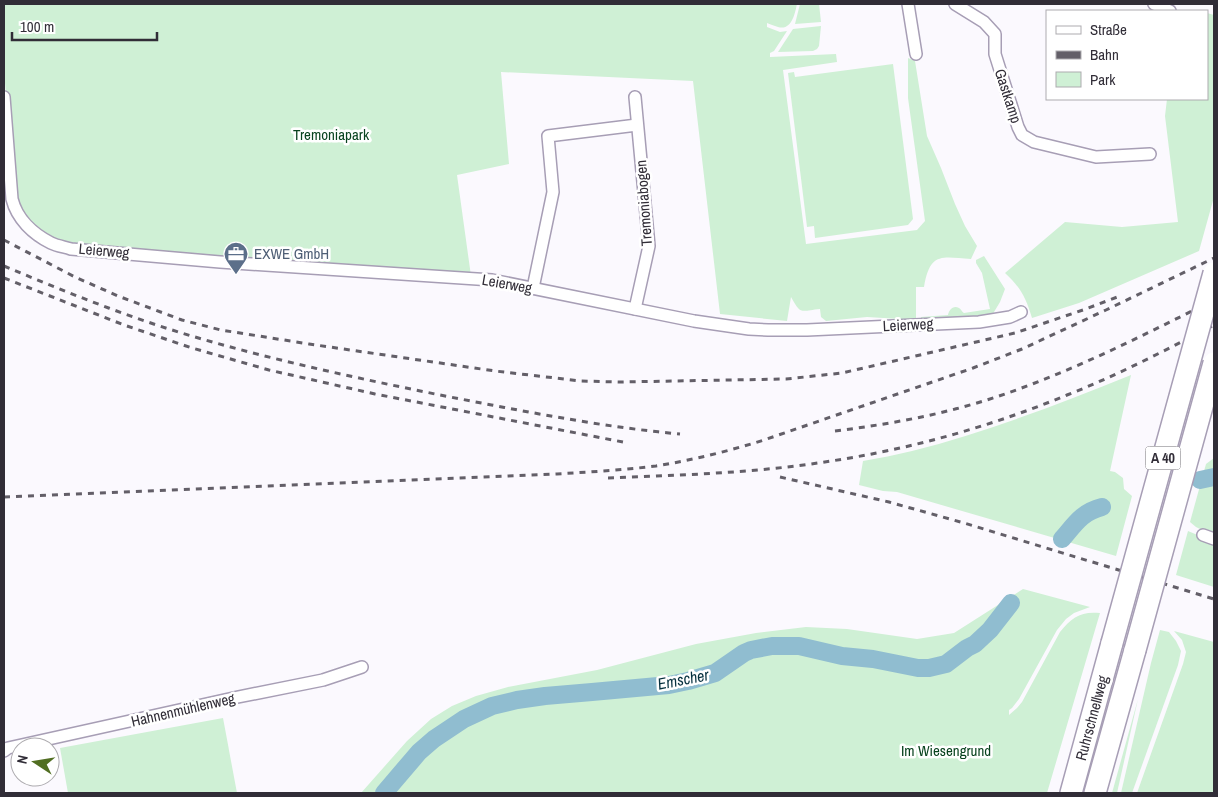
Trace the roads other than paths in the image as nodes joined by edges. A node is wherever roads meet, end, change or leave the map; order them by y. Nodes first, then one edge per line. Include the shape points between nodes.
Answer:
1 (908, 4) edge
2 (955, 4) edge
3 (1154, 4) edge
4 (1170, 10) edge
5 (916, 54) dead end
6 (4, 97) edge
7 (635, 97) dead end
8 (637, 125) junction
9 (1150, 154) dead end
10 (1214, 273) edge
11 (532, 288) junction
12 (635, 309) junction
13 (1021, 312) dead end
14 (1214, 363) edge
15 (362, 667) dead end
16 (4, 751) edge
17 (1071, 793) edge
18 (1095, 793) edge

1 - 5 street
2 - 9 street, Gastkamp via 984,22 995,34 995,54 1022,135 1034,142 1096,158
3 - 4 street
6 - 11 street, Leierweg via 14,209 24,223 52,244 71,249 220,262 492,280
7 - 8 street, Tremoniabogen
8 - 11 street via 548,136 553,192
8 - 12 street, Tremoniabogen via 649,246
10 - 17 highway, Ruhrschnellweg / A 40, bridge
11 - 12 street, Leierweg
12 - 13 street, Leierweg via 694,321 784,331 978,322
14 - 18 highway, Ruhrschnellweg / A 40, bridge
15 - 16 street, Hahnenmühlenweg via 323,680

